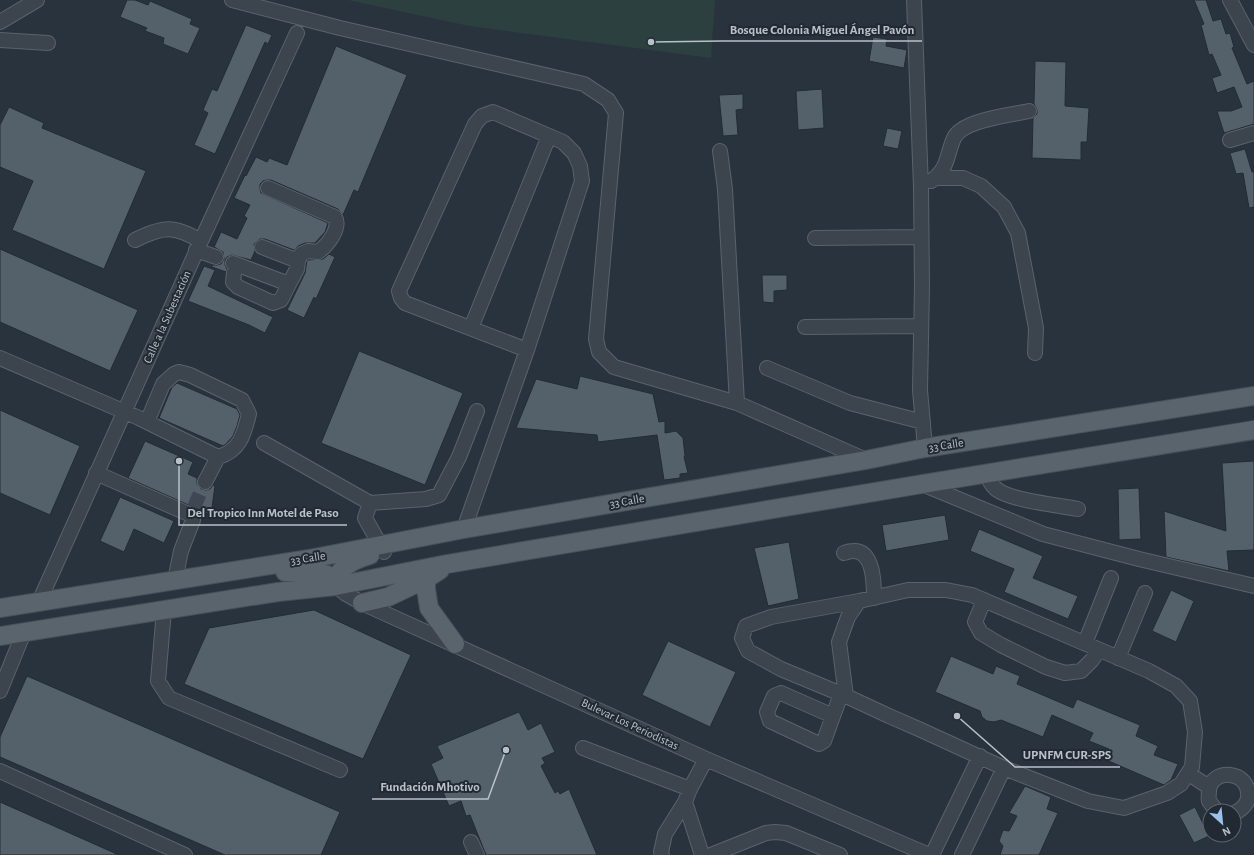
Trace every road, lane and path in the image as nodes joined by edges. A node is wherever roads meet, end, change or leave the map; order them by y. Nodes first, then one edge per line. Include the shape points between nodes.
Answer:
1 (37, 0) edge
2 (232, 0) edge
3 (914, 0) edge
4 (1230, 0) edge
5 (0, 22) edge
6 (297, 33) dead end
7 (0, 40) edge
8 (48, 43) dead end
9 (1254, 45) edge
10 (1029, 112) dead end
11 (1254, 133) edge
12 (549, 136) junction
13 (1230, 140) dead end
14 (720, 151) dead end
15 (935, 178) junction
16 (268, 188) dead end
17 (921, 188) junction
18 (922, 237) junction
19 (815, 238) dead end
20 (136, 240) dead end
21 (198, 245) junction
22 (262, 247) dead end
23 (216, 257) dead end
24 (298, 262) junction
25 (289, 284) junction
26 (921, 326) junction
27 (805, 327) dead end
28 (471, 328) junction
29 (527, 350) junction
30 (1035, 353) dead end
31 (0, 358) edge
32 (767, 368) dead end
33 (1254, 396) edge
34 (737, 403) junction
35 (477, 411) dead end
36 (124, 412) junction
37 (146, 422) junction
38 (923, 422) junction
39 (1254, 430) edge
40 (264, 443) dead end
41 (925, 448) junction
42 (218, 457) junction
43 (866, 460) junction
44 (96, 473) junction
45 (986, 473) junction
46 (205, 482) tunnel mouth
47 (922, 484) junction
48 (370, 503) junction
49 (1078, 509) dead end
50 (464, 529) junction
51 (382, 548) junction
52 (844, 553) dead end
53 (447, 564) junction
54 (213, 574) junction
55 (1111, 578) dead end
56 (426, 579) junction
57 (175, 580) junction
58 (336, 586) junction
59 (1254, 586) edge
60 (1146, 593) dead end
61 (874, 598) junction
62 (984, 600) junction
63 (859, 601) junction
64 (39, 602) junction
65 (362, 603) junction
66 (0, 608) edge
67 (164, 610) junction
68 (24, 632) junction
69 (0, 636) edge
70 (1084, 643) junction
71 (455, 644) junction
72 (1099, 650) junction
73 (1118, 658) junction
74 (0, 691) edge
75 (844, 695) junction
76 (833, 716) junction
77 (583, 748) dead end
78 (980, 756) junction
79 (706, 760) junction
80 (1004, 768) junction
81 (340, 770) dead end
82 (0, 771) edge
83 (1189, 774) junction
84 (1209, 787) junction
85 (688, 795) junction
86 (1211, 803) edge
87 (1242, 808) edge
88 (471, 842) dead end
89 (908, 851) edge
90 (659, 854) edge
91 (185, 855) edge
92 (477, 855) edge
93 (702, 855) edge
94 (711, 855) edge
95 (840, 855) edge
96 (930, 855) edge
97 (962, 855) edge

1 - 5 street
2 - 34 street via 340,28 584,84 608,100 616,113 596,339 599,352 614,367
3 - 17 street
4 - 9 street
6 - 21 street, Calle a la Subestación
7 - 8 street
10 - 15 street via 986,119 962,130 954,136 944,167
11 - 13 street
12 - 28 street
12 - 28 street via 493,112 482,116 475,124 399,291 405,303
12 - 29 street via 563,142 574,153 580,166 582,181
14 - 34 street via 725,189
15 - 17 street
15 - 30 street via 963,178 981,186 1004,207 1018,233 1036,328
16 - 24 street via 337,219 334,233 323,248 318,252 308,251 301,254
17 - 18 street
18 - 19 street
18 - 26 street
20 - 21 street via 162,229 178,230
21 - 23 street
21 - 36 street, Calle a la Subestación
22 - 24 street
24 - 25 street via 297,270
25 - 25 street via 281,300 273,302 238,287 233,282 235,264
26 - 27 street
26 - 38 street via 920,390
28 - 29 street
29 - 50 street
31 - 36 street
32 - 38 street via 850,403
33 - 41 main road, 33 Calle
34 - 43 street
35 - 48 street via 459,457 439,495 426,499
36 - 37 street
36 - 44 street, Calle a la Subestación
37 - 42 street
37 - 42 street via 163,384 179,372 242,400 250,414 243,435 235,449
38 - 41 street
39 - 45 main road
40 - 48 street
41 - 43 main road, 33 Calle
42 - 46 street
43 - 50 main road, 33 Calle
44 - 57 street via 193,511 193,520 181,551
44 - 64 street, Calle a la Subestación
45 - 47 main road
45 - 49 street via 998,490 1017,498
47 - 53 main road
47 - 59 street via 1044,534
48 - 51 street via 365,518
50 - 51 main road, 33 Calle
51 - 54 main road, 33 Calle
51 - 58 main road via 350,562 338,574
52 - 61 street via 854,551 864,554 871,565
53 - 56 main road
53 - 58 main road
54 - 57 main road, 33 Calle
54 - 58 main road via 235,577 305,571 327,574 332,577
55 - 70 street
56 - 65 main road via 388,597
56 - 71 main road via 429,608
57 - 64 main road, 33 Calle
58 - 65 street, Bulevar Los Periodistas
58 - 67 main road via 278,592
60 - 73 street
61 - 62 street via 908,590 946,590
61 - 63 street
62 - 70 street
62 - 72 street via 975,622 981,632 1046,667 1065,673 1081,671
63 - 75 street via 848,617 839,642
63 - 75 street via 771,617 746,626 742,638 748,651 781,669
64 - 66 main road, 33 Calle
65 - 71 street, Bulevar Los Periodistas
67 - 68 main road
67 - 81 street via 158,681 169,698
68 - 69 main road
68 - 74 street
70 - 72 street
71 - 79 street, Bulevar Los Periodistas
72 - 73 street
73 - 83 street via 1176,686 1190,701 1195,732
75 - 76 street
75 - 78 street
76 - 76 street via 782,693 774,696 767,712 770,722 819,744 824,741
77 - 85 street
78 - 80 street
78 - 96 street
79 - 85 street
79 - 89 street, Bulevar Los Periodistas
80 - 83 street via 1088,801 1124,808 1167,794 1182,784
80 - 97 street
82 - 91 street
83 - 84 street
84 - 86 street
84 - 87 street via 1214,780 1226,774 1243,780 1248,789 1248,800
85 - 90 street via 665,834
85 - 93 street
88 - 92 street
89 - 96 street, Bulevar Los Periodistas
94 - 95 street via 766,833 775,832 786,833

